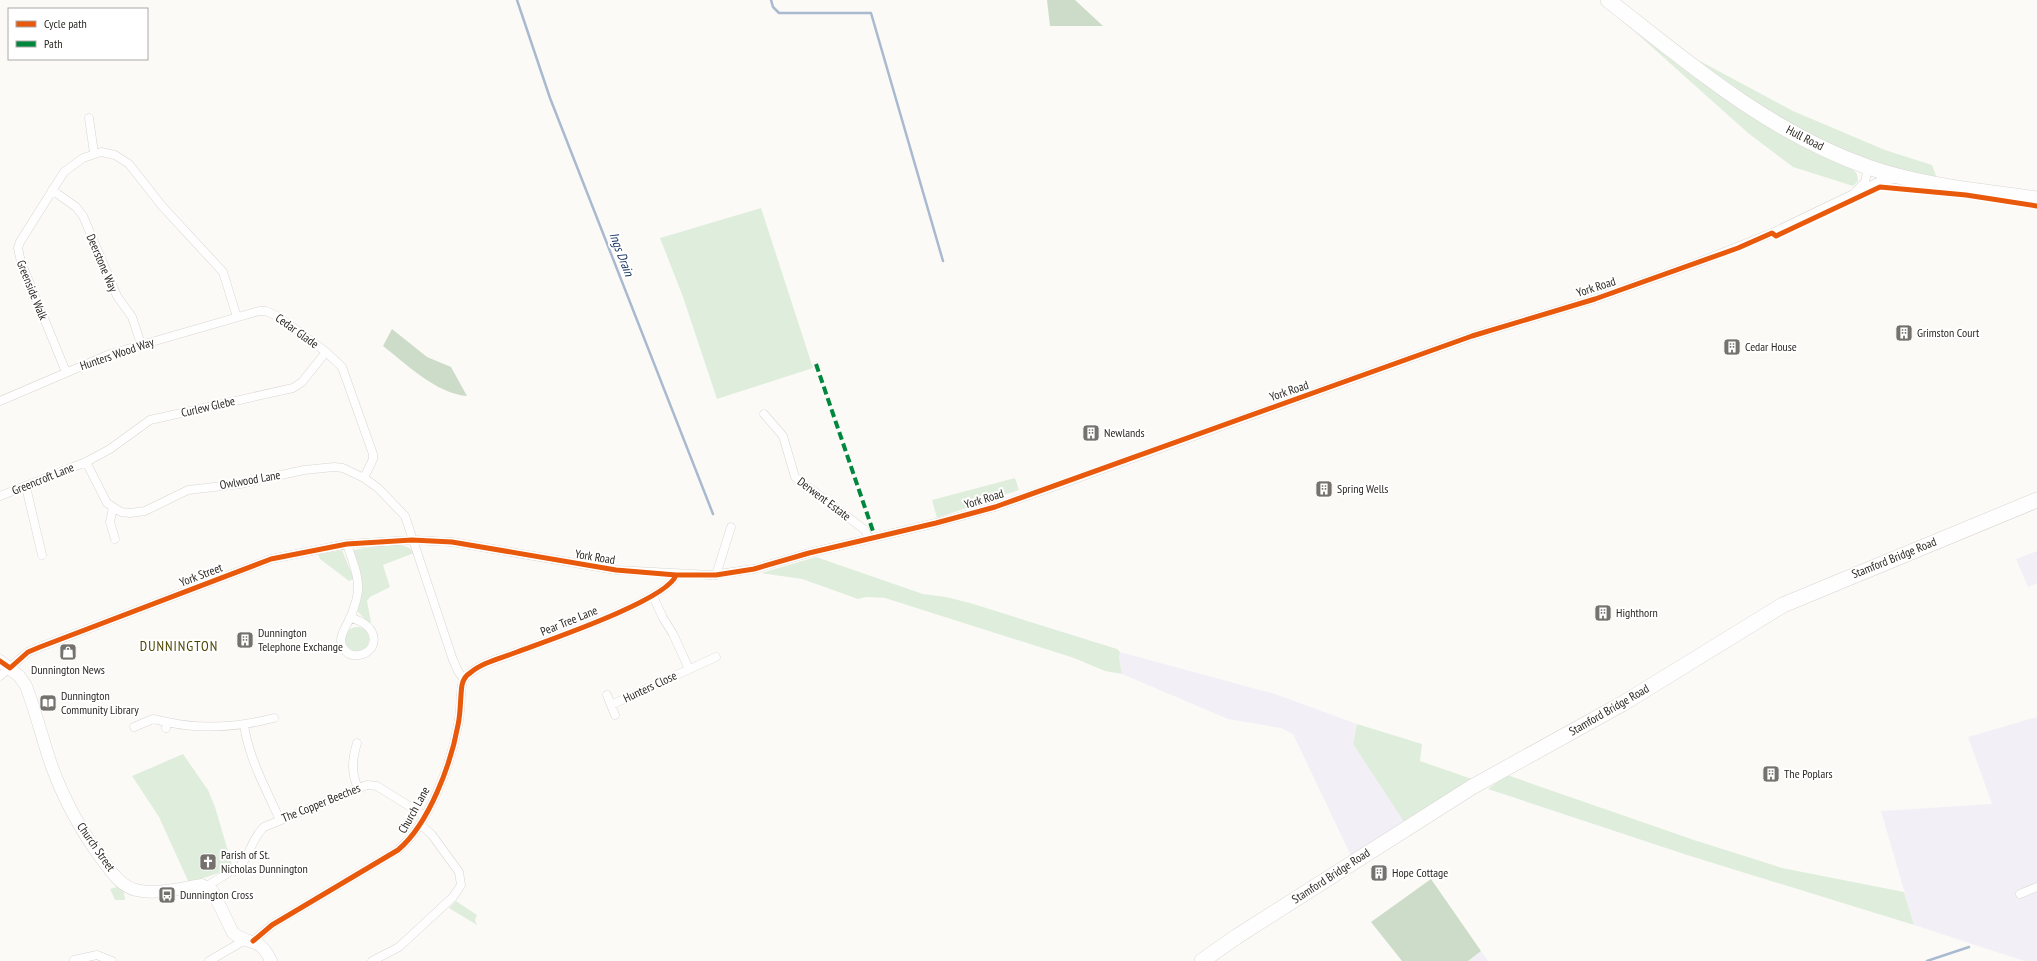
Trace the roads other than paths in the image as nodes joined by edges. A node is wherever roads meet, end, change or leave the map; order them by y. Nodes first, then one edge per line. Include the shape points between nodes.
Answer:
1 (1608, 0) edge
2 (88, 118) dead end
3 (94, 153) junction
4 (1868, 167) junction
5 (1906, 178) junction
6 (52, 190) junction
7 (1855, 192) junction
8 (2037, 199) edge
9 (237, 317) junction
10 (141, 344) junction
11 (326, 352) junction
12 (66, 372) junction
13 (0, 401) edge
14 (764, 414) dead end
15 (86, 462) junction
16 (364, 478) junction
17 (26, 487) junction
18 (0, 496) edge
19 (2037, 500) edge
20 (113, 508) junction
21 (731, 527) dead end
22 (115, 539) dead end
23 (869, 539) junction
24 (412, 540) junction
25 (347, 544) junction
26 (42, 555) dead end
27 (676, 575) junction
28 (716, 575) junction
29 (654, 596) junction
30 (350, 617) junction
31 (716, 657) dead end
32 (0, 661) edge
33 (10, 668) junction
34 (688, 669) junction
35 (0, 676) edge
36 (464, 679) junction
37 (607, 695) dead end
38 (611, 705) junction
39 (615, 715) dead end
40 (274, 718) dead end
41 (244, 725) junction
42 (134, 727) dead end
43 (356, 743) dead end
44 (358, 788) junction
45 (425, 816) junction
46 (280, 820) junction
47 (420, 824) junction
48 (207, 886) junction
49 (2037, 887) edge
50 (2020, 894) dead end
51 (249, 940) junction
52 (74, 960) dead end
53 (112, 961) edge
54 (209, 961) edge
55 (271, 961) edge
56 (372, 961) edge
57 (1202, 961) edge

1 - 4 highway, Hull Road via 1742,103 1823,148
2 - 3 street
3 - 6 street via 70,166
3 - 9 street via 107,153 129,164 162,206 217,264 226,279
4 - 5 highway, Hull Road
4 - 7 street via 1864,182
5 - 7 street via 1878,182
5 - 8 highway, Hull Road
6 - 10 street, Deerstone Way via 76,207 82,216 117,296 132,317
6 - 12 street, Greenside Walk via 20,242 18,254
7 - 23 street, York Road via 1738,248 1595,299 1472,336 1008,503
9 - 10 street, Hunters Wood Way
9 - 11 street, Cedar Glade via 258,311 272,313
10 - 12 street, Hunters Wood Way via 94,359
11 - 15 street, Curlew Glebe via 298,386 150,420 110,449
11 - 16 street, Cedar Glade via 342,367 347,376 373,454
12 - 13 street, Hunters Wood Way
14 - 23 street, Derwent Estate via 783,436 795,477 865,530
15 - 17 street, Greencroft Lane
15 - 20 street via 102,495
16 - 20 street, Owlwood Lane via 343,468 324,468 229,486 188,490 138,513 121,512
16 - 24 street, Owlwood Lane via 378,488 405,516
17 - 18 street, Greencroft Lane
17 - 26 street
19 - 57 highway, Stamford Bridge Road via 1783,605 1622,704 1472,787
20 - 22 street via 110,522
21 - 28 street
23 - 28 street, York Road via 738,573
24 - 25 street, York Street
24 - 27 street, York Road via 452,542 616,570
24 - 36 street via 453,660
25 - 30 street via 358,584
25 - 33 street, York Street via 271,559 28,652
27 - 28 street, York Road
27 - 29 street, Pear Tree Lane via 672,583
29 - 34 street, Hunters Close via 663,618 674,634
29 - 36 street, Pear Tree Lane via 584,627 490,662
30 - 30 street via 340,638 341,645 349,654 362,656 371,647 372,633 369,628
31 - 34 street, Hunters Close
32 - 33 street, Church Street
33 - 35 street, York Street
33 - 48 street, Church Street via 26,686 51,764 72,810 89,841 118,879 134,890 144,892
34 - 38 street, Hunters Close
36 - 45 street, Church Lane via 450,758
37 - 38 street, Hunters Close
38 - 39 street, Hunters Close
40 - 41 street
41 - 42 street via 167,725 153,719
41 - 46 street via 252,760
43 - 44 street via 352,760
44 - 45 street, The Copper Beeches via 372,784 377,786
44 - 46 street, The Copper Beeches
45 - 47 street, Church Lane
46 - 48 street, The Copper Beeches via 259,832 243,863
47 - 51 street, Church Lane via 413,836 398,850
47 - 56 street via 432,835 459,872 461,885 453,897 399,947
48 - 51 street via 212,890 233,933
49 - 50 street
51 - 54 street, Church Lane
51 - 55 street via 263,947
52 - 53 street via 97,955

